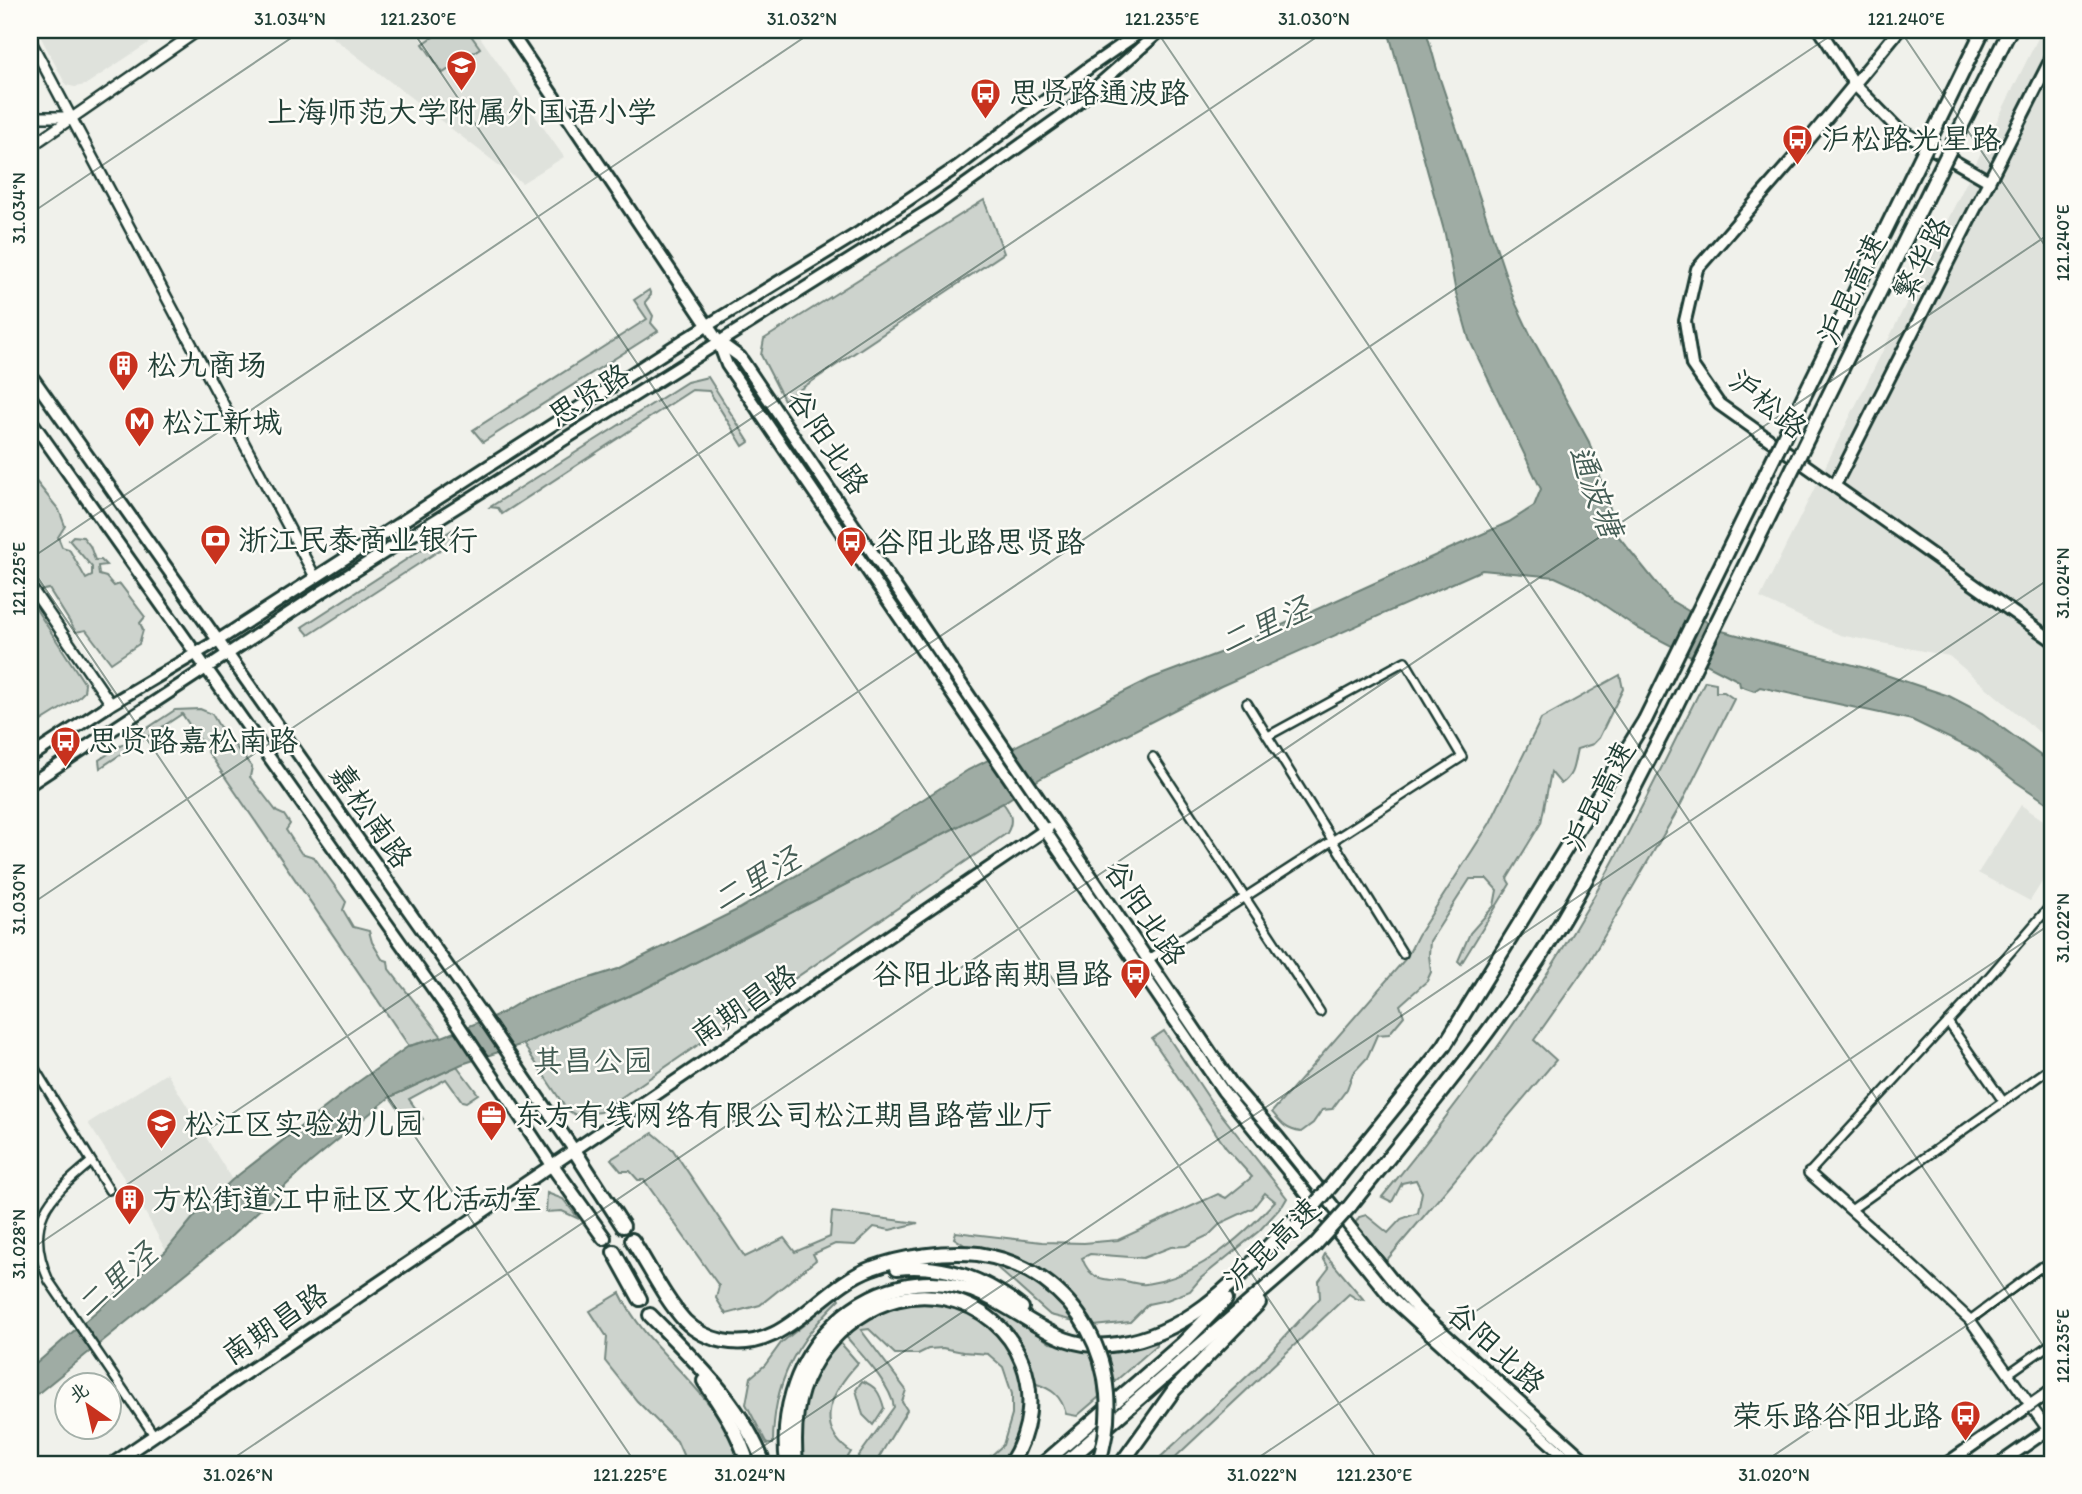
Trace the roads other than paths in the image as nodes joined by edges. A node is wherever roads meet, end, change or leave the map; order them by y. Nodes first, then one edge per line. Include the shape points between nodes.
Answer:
1 (200, 30) edge
2 (509, 30) edge
3 (1122, 30) edge
4 (1143, 30) edge
5 (1161, 30) edge
6 (1820, 30) edge
7 (1899, 30) edge
8 (1983, 30) edge
9 (2010, 30) edge
10 (30, 40) edge
11 (1130, 40) junction
12 (1138, 50) junction
13 (2052, 57) edge
14 (1855, 85) junction
15 (71, 117) junction
16 (30, 121) edge
17 (30, 147) edge
18 (1989, 181) junction
19 (708, 326) junction
20 (719, 341) junction
21 (30, 373) edge
22 (30, 419) edge
23 (1835, 485) junction
24 (315, 577) junction
25 (30, 586) edge
26 (2052, 640) edge
27 (218, 641) junction
28 (197, 654) junction
29 (227, 655) junction
30 (207, 669) junction
31 (1247, 703) dead end
32 (111, 704) junction
33 (1268, 736) junction
34 (30, 757) edge
35 (1153, 757) dead end
36 (30, 785) edge
37 (1056, 822) junction
38 (1044, 831) junction
39 (1333, 840) junction
40 (1245, 897) junction
41 (2052, 904) edge
42 (1404, 954) dead end
43 (1142, 963) junction
44 (1320, 1012) dead end
45 (1948, 1022) junction
46 (30, 1061) edge
47 (2052, 1067) edge
48 (2003, 1101) junction
49 (574, 1150) junction
50 (91, 1162) junction
51 (552, 1165) junction
52 (1809, 1173) joint
53 (109, 1190) dead end
54 (1850, 1210) junction
55 (1295, 1224) junction
56 (623, 1226) dead end
57 (604, 1238) dead end
58 (632, 1240) dead end
59 (1314, 1246) junction
60 (614, 1252) dead end
61 (855, 1276) junction
62 (2052, 1282) edge
63 (640, 1299) dead end
64 (1970, 1321) junction
65 (1041, 1328) junction
66 (2052, 1343) edge
67 (2008, 1374) junction
68 (2052, 1390) edge
69 (2030, 1406) junction
70 (2050, 1428) edge
71 (154, 1435) junction
72 (112, 1464) edge
73 (748, 1464) edge
74 (764, 1464) edge
75 (787, 1464) edge
76 (796, 1464) edge
77 (1010, 1464) edge
78 (1043, 1464) edge
79 (1064, 1464) edge
80 (1098, 1464) edge
81 (1121, 1464) edge
82 (1573, 1464) edge
83 (1589, 1464) edge
84 (1946, 1464) edge
85 (1999, 1464) edge

1 - 15 street
2 - 19 main road, 谷阳北路
3 - 11 main road
4 - 11 main road, 思贤路
4 - 12 main road
5 - 12 main road, 思贤路
6 - 14 main road
7 - 14 main road, 沪松路
8 - 55 highway, 沪昆高速, bridge via 1645,720 1444,1046
9 - 59 highway, 沪昆高速, bridge via 1599,854 1538,959 1468,1058
10 - 15 street
11 - 19 main road, 思贤路 via 957,167
12 - 20 main road, 思贤路 via 1070,110 934,207
13 - 18 main road, 繁华路
14 - 18 main road via 1898,129
14 - 23 main road, 沪松路 via 1697,269 1685,321 1692,365 1719,404
15 - 16 street
15 - 17 street
15 - 24 street
18 - 23 main road, 繁华路
19 - 20 main road, 谷阳北路
19 - 24 main road, 思贤路
20 - 29 main road, 思贤路
20 - 37 main road, 谷阳北路 via 740,357
20 - 38 main road, 谷阳北路 via 727,365
21 - 27 main road, 嘉松南路
22 - 28 main road, 嘉松南路
23 - 26 main road, 沪松路
24 - 27 main road, 思贤路
25 - 32 street
27 - 28 main road, 思贤路
27 - 29 main road, 嘉松南路
28 - 30 main road, 嘉松南路
28 - 32 main road, 思贤路
29 - 30 main road, 思贤路
29 - 49 main road, 嘉松南路
30 - 36 main road, 思贤路
30 - 51 main road, 嘉松南路
31 - 33 street
32 - 34 main road, 思贤路
33 - 39 street
33 - 39 street via 1405,661 1462,757
35 - 40 street
37 - 38 main road, 南期昌路
37 - 43 main road, 谷阳北路
38 - 43 main road, 谷阳北路
38 - 49 main road, 南期昌路
39 - 40 street
39 - 42 street
40 - 43 street
40 - 44 street
41 - 45 street
43 - 82 main road, 谷阳北路 via 1223,1091 1391,1298
43 - 83 main road, 谷阳北路 via 1232,1084 1401,1292
45 - 48 street
45 - 52 street
46 - 50 street
47 - 48 street
48 - 54 street
49 - 51 main road, 南期昌路
49 - 56 highway
50 - 53 street
50 - 71 street via 46,1207 38,1228 39,1260
51 - 57 highway
51 - 71 main road, 南期昌路
52 - 54 street
54 - 64 street
55 - 65 highway via 1211,1303 1144,1339 1088,1345
55 - 78 highway, 沪昆高速 via 1183,1343
58 - 61 highway via 686,1321 715,1339 734,1343 771,1337
59 - 79 highway, 沪昆高速
59 - 81 highway via 1174,1390
60 - 63 highway
61 - 65 highway via 904,1267 970,1276 1003,1294
61 - 80 highway, bridge via 913,1258 978,1254 1016,1264 1042,1279 1073,1308 1100,1357 1107,1385 1107,1424
62 - 64 street via 2042,1268
64 - 67 street
65 - 75 highway via 988,1296 944,1283 900,1285 864,1301 821,1338 801,1369 785,1426
66 - 67 street
67 - 69 street
68 - 69 main road
69 - 70 street
69 - 84 main road
70 - 85 main road
71 - 72 main road, 南期昌路
73 - 74 highway via 743,1446 702,1378 650,1315 708,1374 742,1418
76 - 77 highway via 797,1409 823,1352 841,1331 870,1311 903,1298 922,1297 960,1303 993,1321 1024,1366 1031,1405 1022,1443

